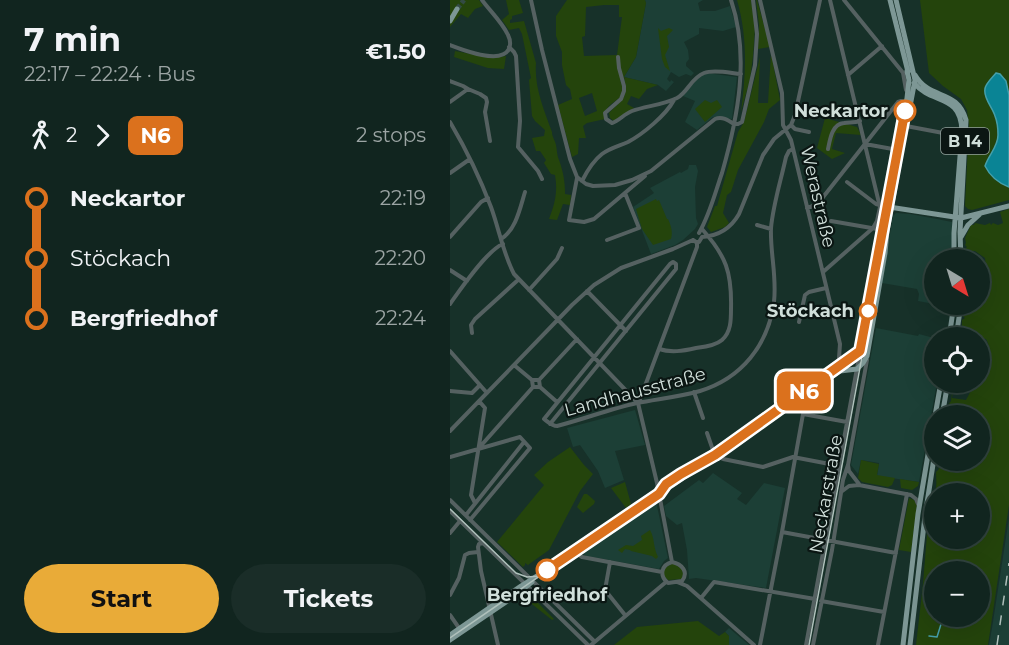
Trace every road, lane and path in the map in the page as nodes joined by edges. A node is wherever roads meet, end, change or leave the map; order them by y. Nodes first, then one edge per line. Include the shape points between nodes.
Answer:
1 (482, 0) edge
2 (531, 0) edge
3 (731, 0) edge
4 (753, 0) edge
5 (760, 0) edge
6 (820, 0) edge
7 (830, 0) edge
8 (844, 0) edge
9 (890, 0) edge
10 (896, 0) edge
11 (457, 9) tunnel mouth
12 (450, 21) edge
13 (450, 45) edge
14 (882, 46) junction
15 (509, 47) junction
16 (618, 57) dead end
17 (904, 59) junction
18 (896, 63) junction
19 (908, 72) junction
20 (741, 74) junction
21 (848, 75) junction
22 (450, 81) edge
23 (912, 84) junction
24 (468, 90) junction
25 (924, 92) junction
26 (910, 97) junction
27 (675, 99) junction
28 (450, 102) edge
29 (860, 121) junction
30 (450, 122) edge
31 (735, 124) junction
32 (791, 125) junction
33 (906, 126) junction
34 (786, 129) junction
35 (809, 132) dead end
36 (957, 135) dead end
37 (490, 141) dead end
38 (865, 144) junction
39 (828, 148) dead end
40 (793, 149) junction
41 (898, 150) junction
42 (470, 159) junction
43 (651, 171) junction
44 (450, 172) edge
45 (577, 177) junction
46 (542, 179) dead end
47 (582, 181) junction
48 (847, 182) dead end
49 (525, 192) dead end
50 (625, 193) junction
51 (488, 198) junction
52 (962, 202) junction
53 (880, 205) junction
54 (1009, 206) edge
55 (889, 207) junction
56 (807, 208) junction
57 (981, 213) junction
58 (973, 216) junction
59 (958, 218) junction
60 (831, 221) dead end
61 (877, 221) junction
62 (757, 225) dead end
63 (873, 228) junction
64 (771, 229) junction
65 (881, 229) junction
66 (701, 233) junction
67 (450, 237) edge
68 (708, 237) junction
69 (960, 239) junction
70 (607, 240) dead end
71 (695, 241) junction
72 (502, 242) junction
73 (883, 243) junction
74 (562, 248) dead end
75 (955, 249) edge
76 (960, 249) edge
77 (882, 253) junction
78 (450, 270) edge
79 (822, 273) junction
80 (518, 280) junction
81 (467, 281) junction
82 (826, 288) junction
83 (529, 290) junction
84 (587, 291) junction
85 (646, 294) junction
86 (652, 298) junction
87 (450, 304) edge
88 (558, 320) junction
89 (799, 322) dead end
90 (620, 325) junction
91 (626, 331) junction
92 (472, 333) dead end
93 (577, 339) junction
94 (659, 349) junction
95 (450, 351) edge
96 (860, 351) junction
97 (867, 356) junction
98 (594, 357) junction
99 (600, 362) junction
100 (844, 363) junction
101 (514, 365) junction
102 (857, 369) junction
103 (532, 380) junction
104 (539, 380) junction
105 (480, 385) junction
106 (533, 387) junction
107 (540, 387) junction
108 (810, 389) junction
109 (450, 391) edge
110 (694, 392) junction
111 (487, 393) junction
112 (479, 401) junction
113 (557, 402) junction
114 (638, 403) junction
115 (803, 414) junction
116 (703, 417) dead end
117 (848, 422) junction
118 (550, 424) junction
119 (450, 430) edge
120 (707, 433) dead end
121 (524, 442) junction
122 (478, 449) junction
123 (715, 455) junction
124 (450, 457) edge
125 (795, 458) junction
126 (848, 465) junction
127 (840, 466) junction
128 (925, 471) edge
129 (932, 471) edge
130 (923, 484) junction
131 (859, 485) junction
132 (841, 492) junction
133 (659, 494) junction
134 (909, 494) junction
135 (450, 500) edge
136 (475, 503) junction
137 (919, 507) junction
138 (450, 511) edge
139 (466, 515) junction
140 (470, 520) junction
141 (460, 521) junction
142 (782, 532) junction
143 (450, 533) edge
144 (826, 541) junction
145 (832, 542) junction
146 (483, 543) junction
147 (478, 552) junction
148 (572, 553) junction
149 (896, 553) junction
150 (610, 562) junction
151 (672, 562) junction
152 (521, 569) junction
153 (545, 571) junction
154 (662, 572) junction
155 (525, 573) junction
156 (516, 575) junction
157 (684, 579) junction
158 (532, 581) junction
159 (666, 582) junction
160 (676, 582) junction
161 (526, 585) junction
162 (686, 586) junction
163 (770, 592) junction
164 (450, 595) edge
165 (701, 598) junction
166 (815, 599) junction
167 (821, 601) junction
168 (490, 610) junction
169 (884, 612) junction
170 (450, 615) edge
171 (625, 615) junction
172 (459, 628) junction
173 (450, 635) edge
174 (450, 640) edge
175 (591, 644) edge
176 (498, 645) edge
177 (754, 645) edge
178 (760, 645) edge
179 (806, 645) edge
180 (813, 645) edge
181 (879, 645) edge
182 (903, 645) edge
183 (910, 645) edge

1 - 15 street via 508,33
2 - 45 street
3 - 20 street via 740,36
4 - 31 street via 755,64 742,122
5 - 34 street, Werastraße via 782,93
6 - 32 street
7 - 21 street
8 - 14 street
9 - 17 main road
10 - 19 main road
11 - 12 main road
13 - 15 street via 491,57 501,55
14 - 18 street
14 - 21 street
15 - 46 street via 516,56 518,147
16 - 27 street via 624,91 605,113 606,119 616,122 634,110
17 - 18 street
17 - 19 main road
18 - 19 street
19 - 23 main road, Neckarstraße
19 - 26 street
19 - 52 main road, B 14 via 924,87 955,101 964,114 967,126
20 - 27 street via 704,73
20 - 31 street
21 - 29 street
22 - 24 street
23 - 25 main road, B 14
23 - 26 main road, Neckarstraße
23 - 26 main road, Neckarstraße
24 - 28 street
24 - 37 street via 486,98
25 - 26 main road
25 - 59 main road, B 14 via 948,102 961,119
26 - 33 main road, Neckarstraße
26 - 38 street via 898,102
26 - 41 main road, Neckarstraße
27 - 47 street via 667,111 631,141 595,160
29 - 38 street
29 - 39 street via 835,127
30 - 42 street
31 - 43 street via 715,119
31 - 66 street
32 - 34 street
32 - 35 street
33 - 36 street
33 - 55 main road, Neckarstraße
34 - 40 street, Werastraße
34 - 68 street via 763,155 736,219
38 - 41 street
38 - 53 street
38 - 56 street via 820,201
40 - 56 street, Werastraße
40 - 64 street, Landhausstraße via 786,157
41 - 55 main road, Neckarstraße
42 - 44 street
42 - 51 street
43 - 47 street via 603,187
43 - 50 street
45 - 47 street
45 - 50 street via 569,220 589,221
48 - 53 street
49 - 72 street via 517,218
50 - 70 street via 639,228
51 - 67 street
51 - 72 street
52 - 58 main road
52 - 59 main road, B 14
53 - 55 street
53 - 61 street, Neckarstraße
54 - 57 main road
55 - 59 main road
55 - 65 main road, Neckarstraße
55 - 73 main road, Neckarstraße
56 - 79 street, Werastraße
57 - 58 main road
57 - 69 main road
58 - 59 main road
59 - 69 main road, B 14
59 - 75 main road, B 14
60 - 63 street
61 - 63 street, Neckarstraße
61 - 65 street, Neckarstraße
62 - 64 street
63 - 65 street
63 - 79 street, Neckarstraße
64 - 110 street, Landhausstraße via 775,292 765,336 751,359 735,374
65 - 73 main road, Neckarstraße
66 - 68 street
66 - 68 street
66 - 71 street via 700,241
66 - 71 street via 694,234
68 - 94 street via 730,278 728,332 710,345 678,351
69 - 76 main road, B 14
71 - 84 street via 621,268
71 - 94 street via 697,247
72 - 80 street
72 - 81 street
73 - 77 main road, Neckarstraße
74 - 83 street
77 - 96 main road, Neckarstraße
77 - 97 main road, Neckarstraße
78 - 81 street
79 - 82 street, Werastraße
80 - 83 street
80 - 92 street via 475,319
81 - 87 street
82 - 89 street via 805,295
82 - 100 street, Werastraße via 840,345 839,358
83 - 88 street
84 - 88 street
84 - 90 street
85 - 86 street
85 - 86 street via 670,264 676,264
85 - 90 street
86 - 91 street
88 - 93 street
88 - 101 street
90 - 91 street
90 - 98 street
91 - 99 street
93 - 98 street
93 - 104 street
94 - 114 street
95 - 105 street
96 - 100 main road
96 - 102 street, Neckarstraße
97 - 102 main road
97 - 126 street, Neckarstraße
98 - 99 street
98 - 113 street
99 - 114 street
99 - 118 street
100 - 108 main road
101 - 103 street
101 - 111 street
102 - 108 main road via 840,371
102 - 117 street, Neckarstraße
103 - 104 street
103 - 106 street
104 - 107 street
105 - 109 street via 472,393
105 - 111 street
106 - 107 street
106 - 122 street
107 - 113 street
108 - 115 street
108 - 123 main road
110 - 114 street, Landhausstraße
110 - 116 street
111 - 112 street
112 - 119 street
112 - 122 street via 484,408
113 - 118 street via 544,419
114 - 118 street, Landhausstraße via 557,426
114 - 133 street
115 - 117 street
115 - 125 street
117 - 127 street, Neckarstraße
120 - 123 street
121 - 122 street via 520,437
121 - 136 street
121 - 140 street via 530,448
122 - 124 street
122 - 136 street via 471,495
123 - 125 street via 763,467
123 - 133 main road
125 - 127 street
125 - 142 street
126 - 131 street
126 - 132 street, Neckarstraße
127 - 144 street, Neckarstraße
128 - 130 main road
129 - 183 main road
130 - 134 street via 918,492
130 - 137 main road
131 - 132 street
131 - 134 street
132 - 145 street, Neckarstraße
133 - 148 main road
133 - 151 street
134 - 137 street
134 - 149 street
135 - 139 street
136 - 139 street
137 - 182 main road
138 - 141 street
139 - 140 street
140 - 152 street
141 - 143 street
141 - 146 street
142 - 144 street
142 - 163 street
144 - 145 street
144 - 166 street, Neckarstraße
145 - 149 street
145 - 167 street, Neckarstraße
146 - 147 street via 479,544
146 - 156 street
147 - 164 street via 465,555
147 - 168 street
148 - 150 street
148 - 153 main road
148 - 158 main road
149 - 169 street
150 - 154 street
150 - 171 street via 605,590
151 - 154 street
151 - 157 street via 681,564
152 - 155 street
152 - 156 street
153 - 155 street
153 - 158 main road
154 - 159 street
155 - 158 street
156 - 161 street
157 - 160 street
157 - 162 street
158 - 161 main road
158 - 175 street
159 - 160 street
159 - 171 street
160 - 162 street
161 - 168 main road
161 - 175 street
162 - 165 street
163 - 165 street via 714,582
163 - 166 street
163 - 178 street
165 - 177 street
166 - 179 street, Neckarstraße
167 - 169 street
167 - 180 street, Neckarstraße
168 - 172 main road
168 - 174 main road
168 - 176 street
169 - 181 street
170 - 172 street
171 - 175 street
172 - 173 main road

